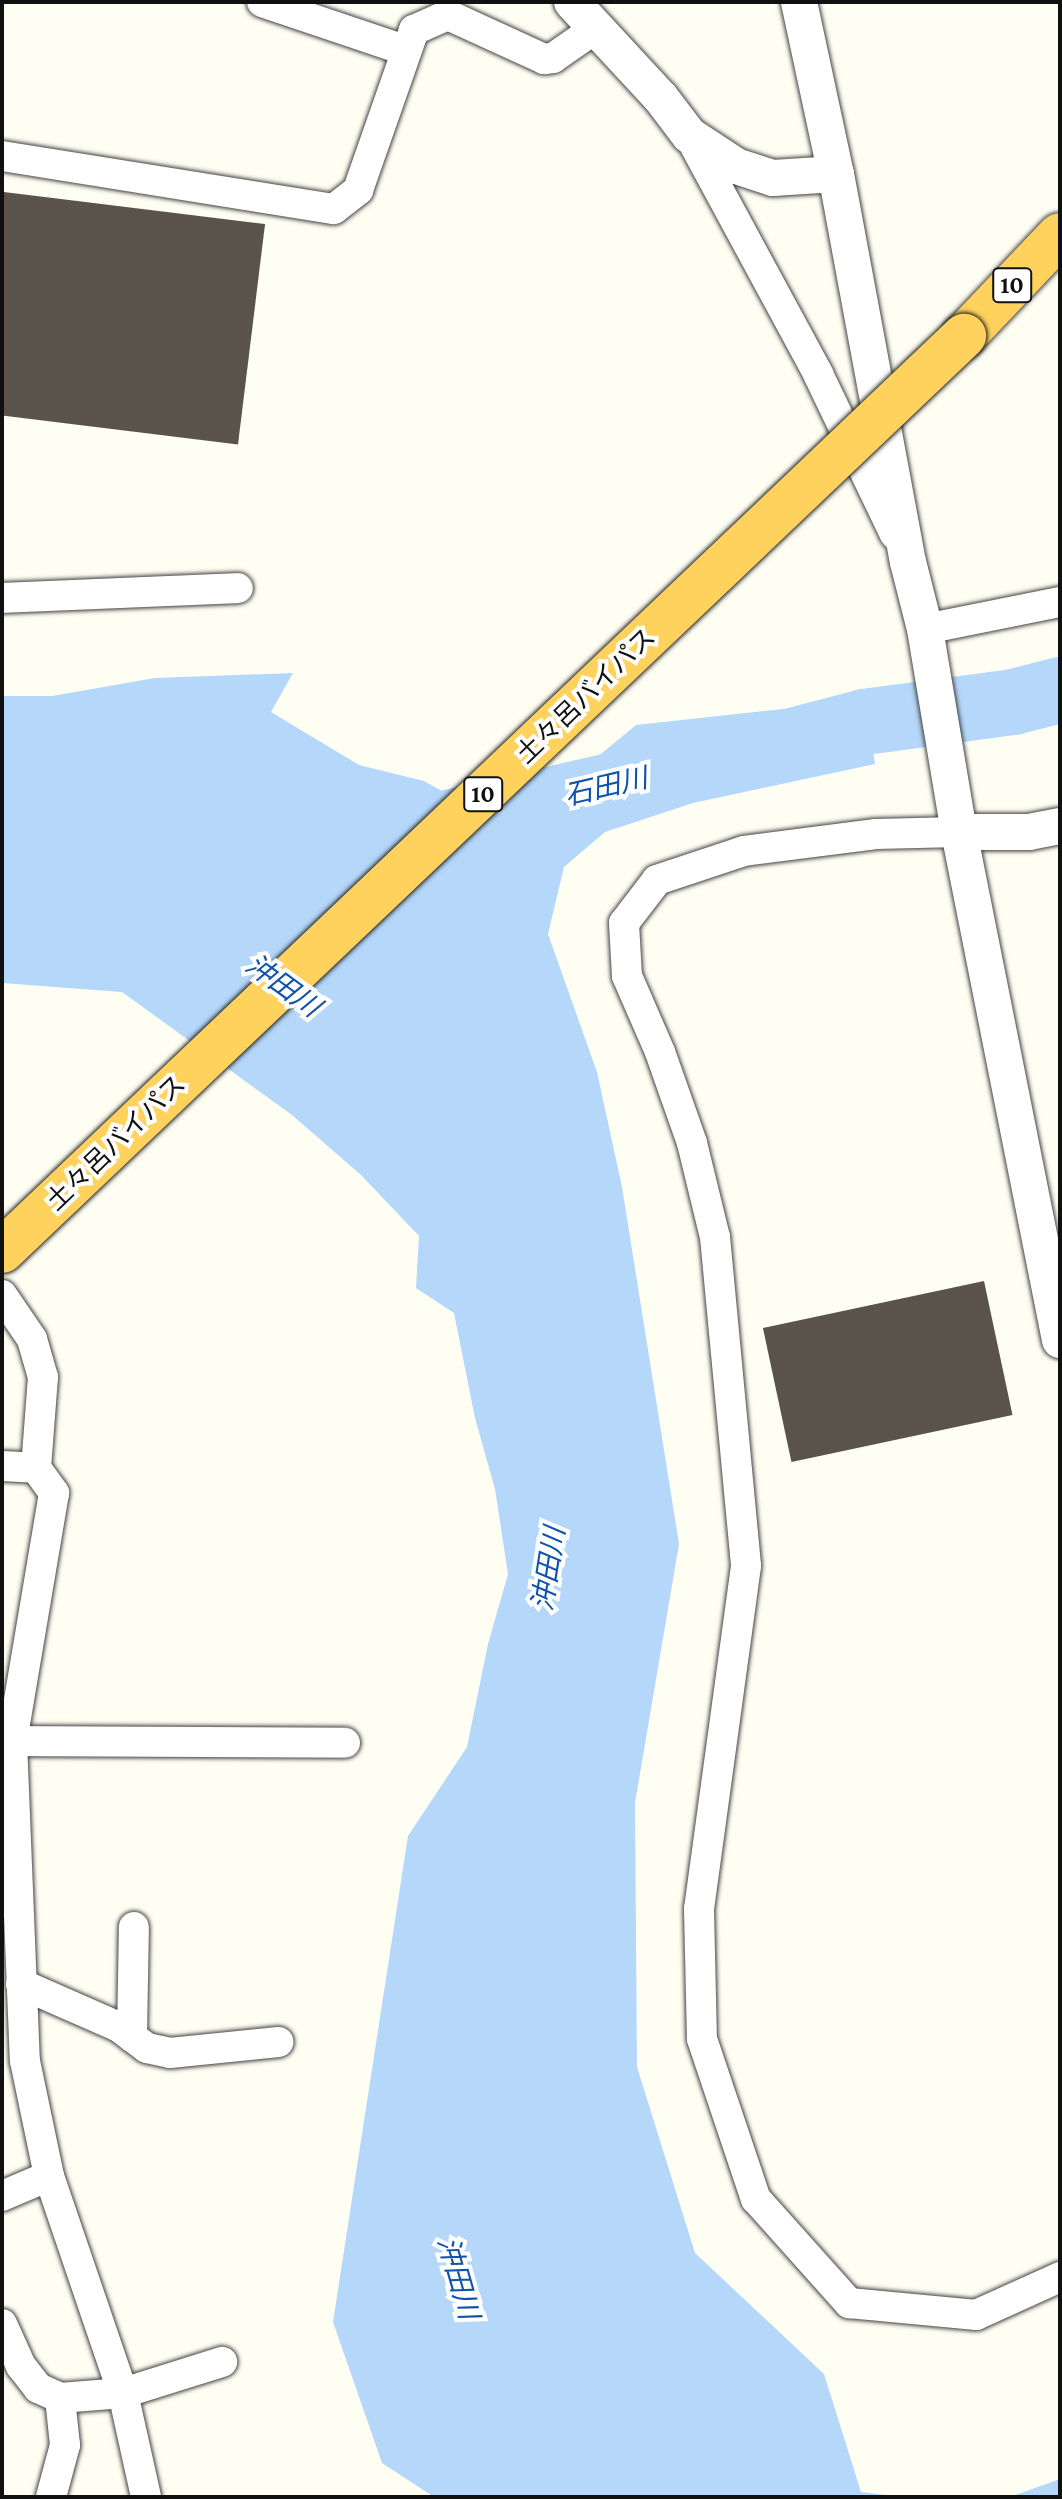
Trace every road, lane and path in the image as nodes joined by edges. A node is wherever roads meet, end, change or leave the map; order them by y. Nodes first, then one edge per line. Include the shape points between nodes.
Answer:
1 (262, 2) edge
2 (799, 2) edge
3 (584, 15) edge
4 (405, 50) junction
5 (689, 135) junction
6 (2, 156) edge
7 (836, 174) junction
8 (1060, 235) edge
9 (908, 562) junction
10 (238, 588) dead end
11 (2, 598) edge
12 (1060, 602) edge
13 (927, 642) junction
14 (1060, 826) edge
15 (959, 832) junction
16 (2, 1251) edge
17 (2, 1295) edge
18 (1060, 1340) edge
19 (2, 1466) edge
20 (36, 1468) junction
21 (12, 1741) junction
22 (345, 1743) dead end
23 (134, 1927) dead end
24 (21, 1984) junction
25 (132, 2037) junction
26 (278, 2042) dead end
27 (49, 2176) junction
28 (2, 2196) edge
29 (1060, 2277) edge
30 (2, 2324) edge
31 (222, 2362) dead end
32 (123, 2393) junction
33 (60, 2398) junction
34 (51, 2497) edge
35 (146, 2497) edge

1 - 4 street
2 - 7 street
3 - 4 street via 553,58 544,59 448,15 414,30
3 - 5 street
4 - 6 street via 358,190 334,209
5 - 7 street via 736,166 773,178
5 - 9 street via 818,374
7 - 9 street
8 - 16 highway, 土々呂バイパス / 10, bridge via 964,336
9 - 13 street
10 - 11 street
12 - 13 street
13 - 15 street
14 - 15 street via 1029,832
15 - 18 street
15 - 29 street via 876,834 744,851 657,880 624,923 627,976 692,1143 715,1237 746,1566 699,1909 702,2039 756,2199 849,2303 976,2315
17 - 20 street via 32,1339 43,1377
19 - 20 street
20 - 21 street via 54,1493
21 - 22 street
21 - 24 street
23 - 25 street
24 - 25 street
24 - 27 street via 25,2061
25 - 26 street via 147,2048 170,2053
27 - 28 street
27 - 32 street
30 - 33 street via 21,2366 38,2388
31 - 32 street
32 - 33 street
32 - 35 street
33 - 34 street via 65,2445

